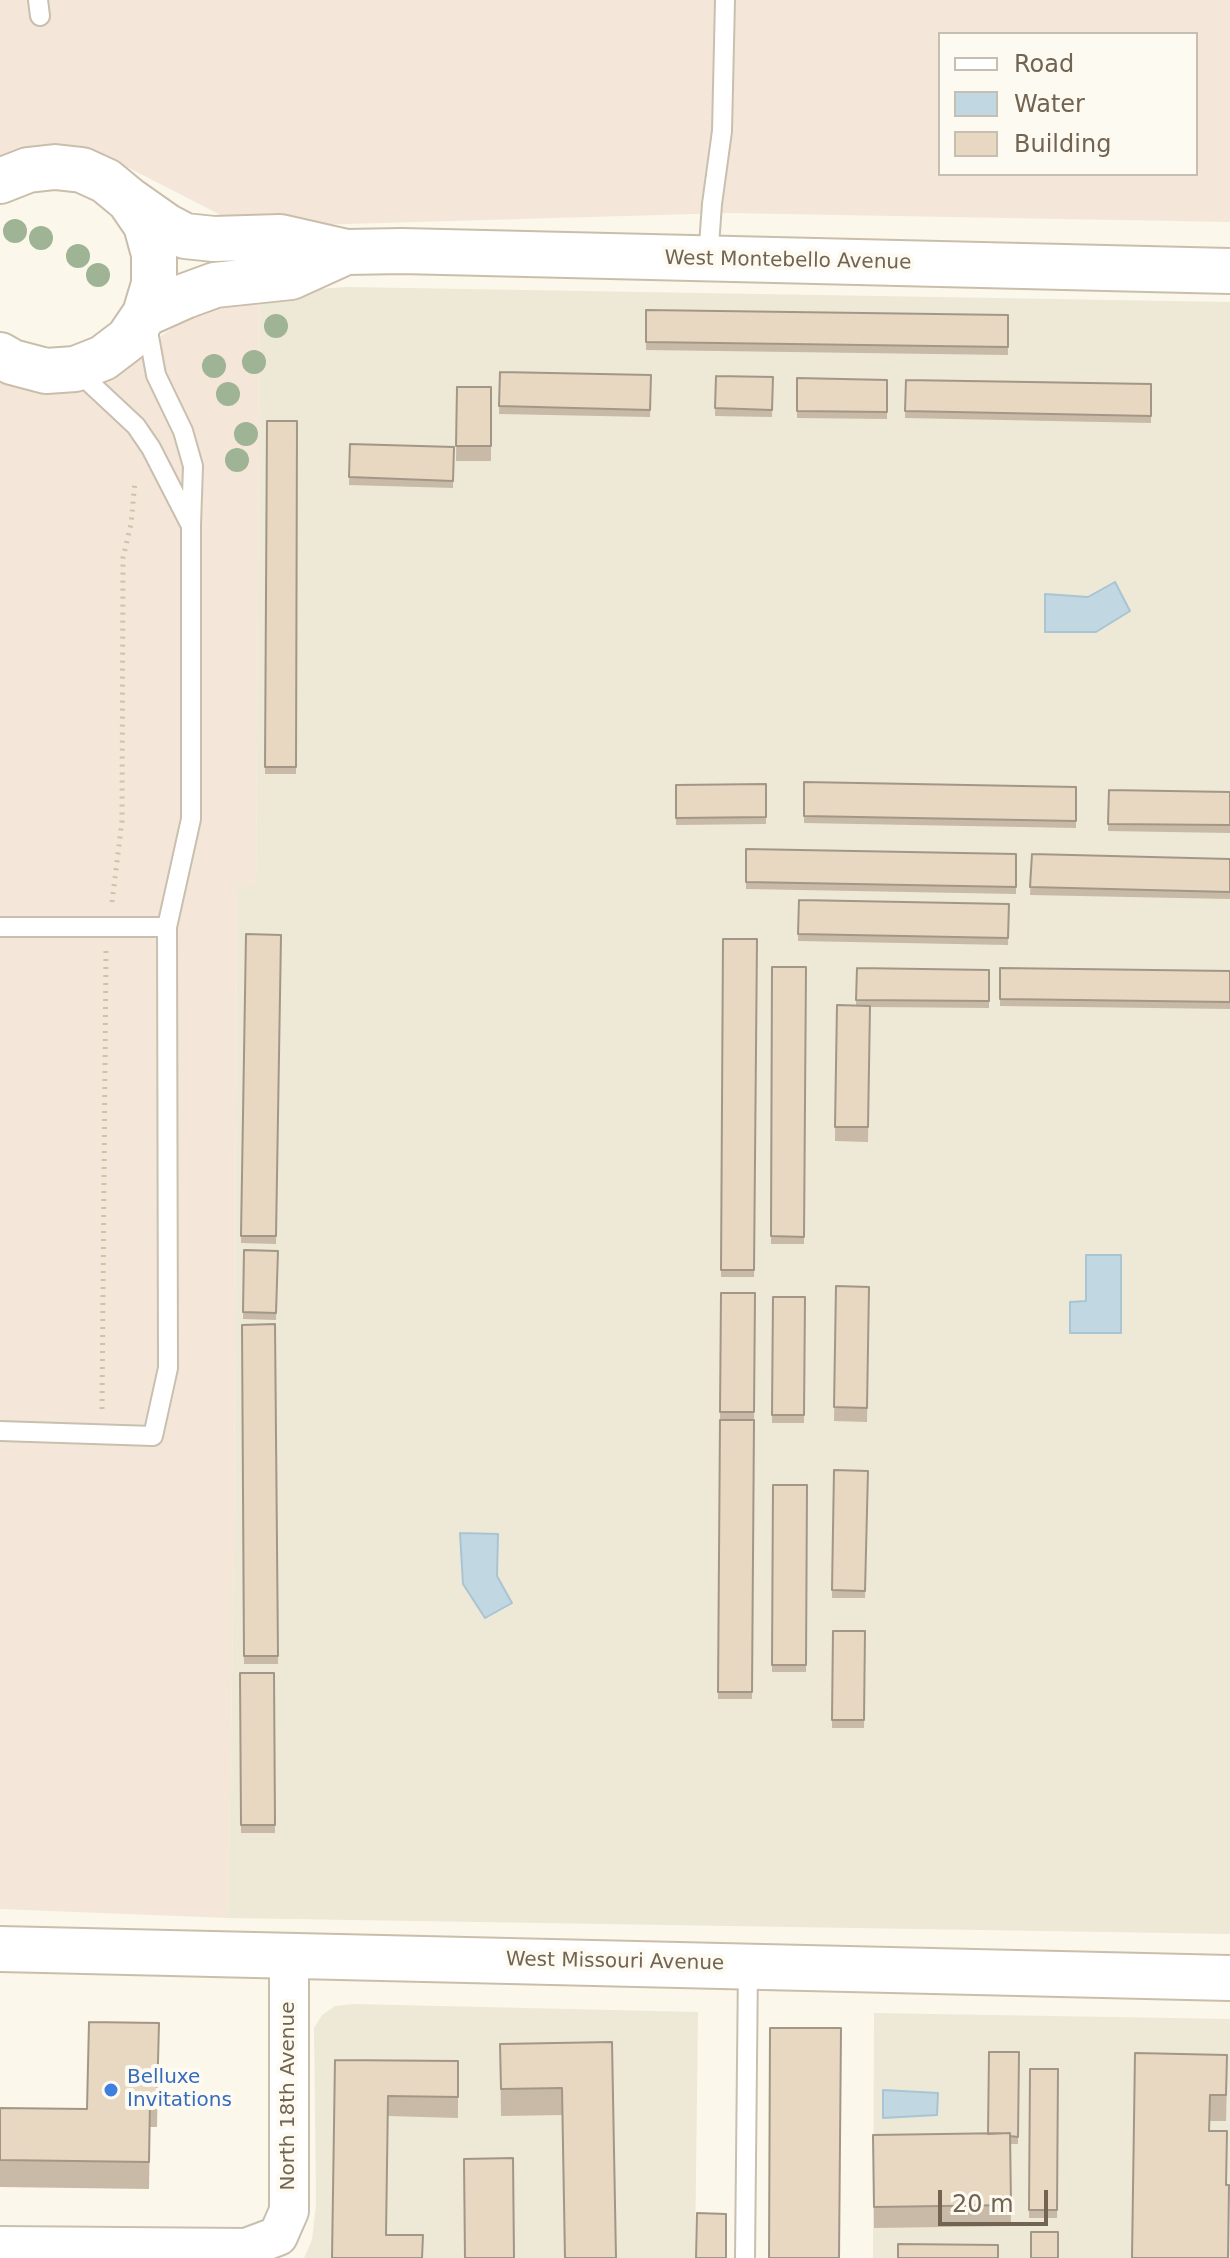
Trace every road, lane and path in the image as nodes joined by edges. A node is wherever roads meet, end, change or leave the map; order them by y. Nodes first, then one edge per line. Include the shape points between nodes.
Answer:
1 (725, 0) edge
2 (0, 181) edge
3 (129, 200) junction
4 (346, 252) junction
5 (708, 259) junction
6 (1230, 271) edge
7 (145, 314) junction
8 (4, 363) edge
9 (75, 369) junction
10 (191, 525) junction
11 (0, 927) edge
12 (167, 927) junction
13 (0, 1431) edge
14 (0, 1949) edge
15 (289, 1954) junction
16 (748, 1965) junction
17 (1230, 1978) edge
18 (0, 2246) edge
19 (745, 2258) edge

1 - 5 lane via 722,131
2 - 3 street, West Montebello Avenue via 28,170 82,170
3 - 4 street, West Montebello Avenue via 185,236 280,237
3 - 7 street via 146,225 154,254 154,284
4 - 5 street, West Montebello Avenue
4 - 7 street, West Montebello Avenue via 291,277 215,285
5 - 6 street, West Montebello Avenue
7 - 9 street, West Montebello Avenue via 128,339 103,358
7 - 10 lane via 156,375 193,466
8 - 9 street, West Montebello Avenue via 46,371
9 - 10 lane via 136,426
10 - 12 lane via 191,819
11 - 12 lane
12 - 13 lane via 168,1368 153,1436
14 - 15 street, West Missouri Avenue
15 - 16 street, West Missouri Avenue
15 - 18 street, North 18th Avenue via 289,2211 278,2236 246,2248
16 - 17 street, West Missouri Avenue
16 - 19 lane

